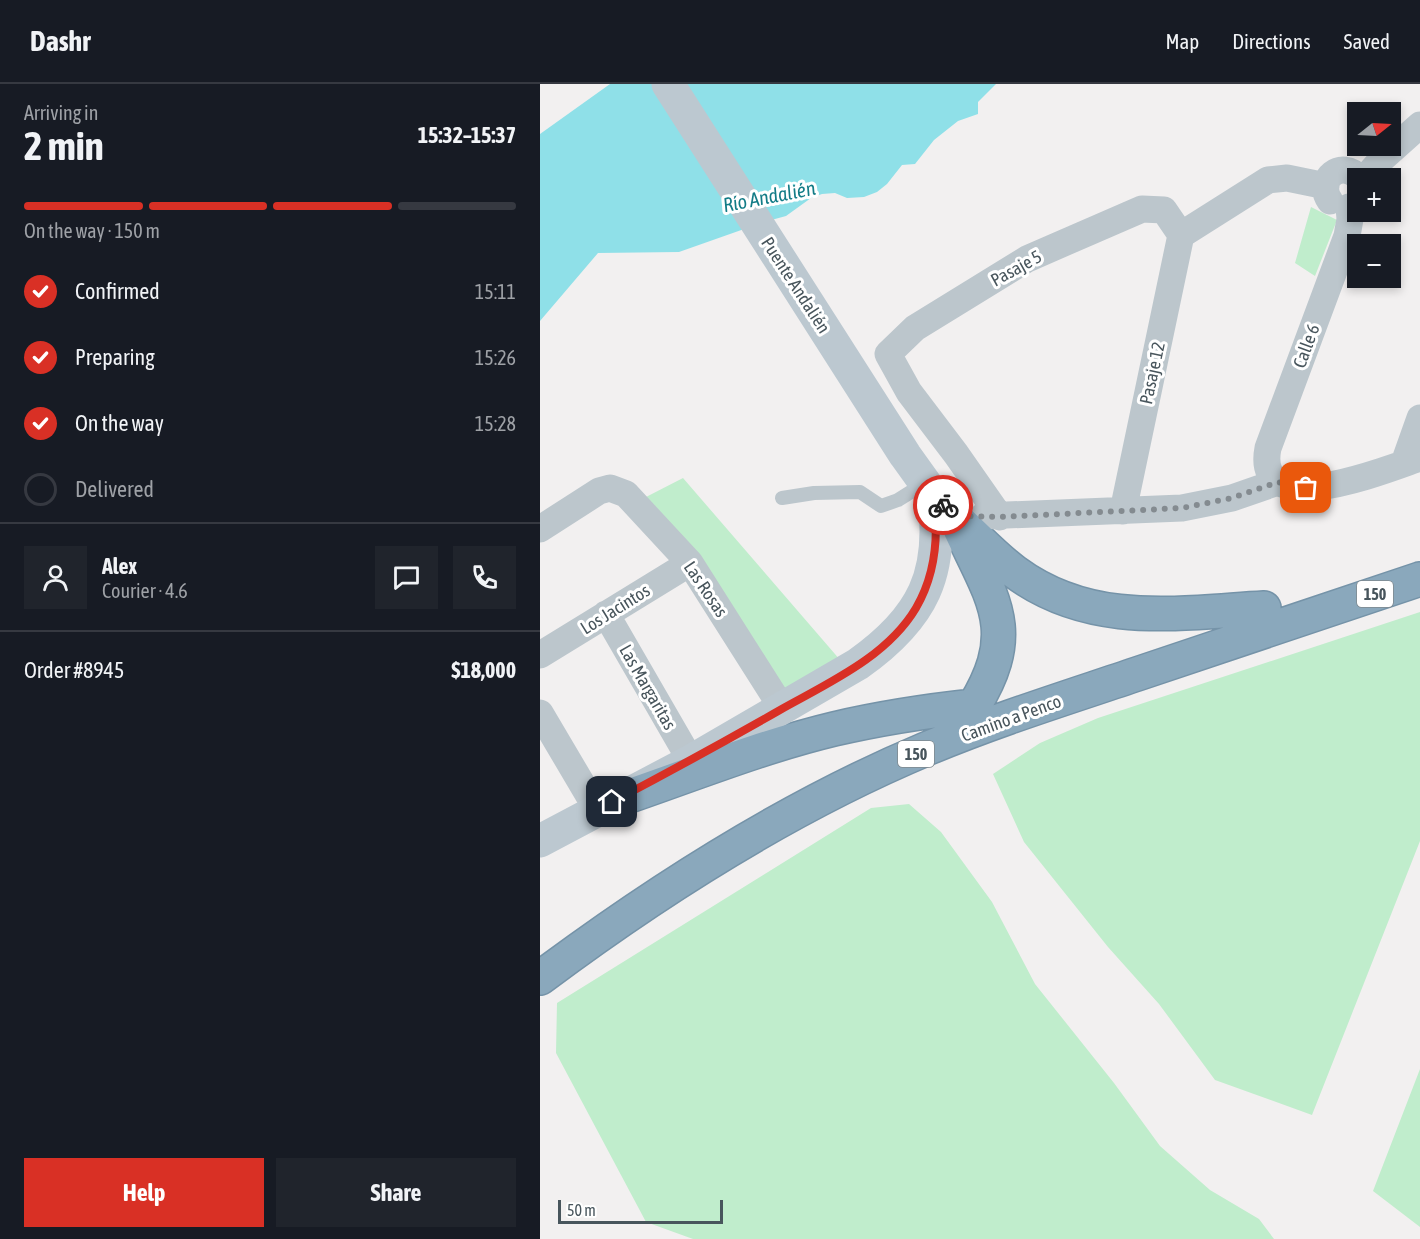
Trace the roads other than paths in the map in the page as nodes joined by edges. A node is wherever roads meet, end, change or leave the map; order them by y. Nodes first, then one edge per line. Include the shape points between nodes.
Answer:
1 (668, 84) edge
2 (1420, 125) edge
3 (1374, 168) edge
4 (1347, 171) edge
5 (1326, 186) junction
6 (1347, 205) edge
7 (1349, 222) edge
8 (1182, 235) junction
9 (1420, 418) edge
10 (1412, 461) edge
11 (1278, 482) junction
12 (782, 498) dead end
13 (937, 498) junction
14 (1123, 511) junction
15 (1000, 517) junction
16 (540, 529) edge
17 (1420, 555) edge
18 (690, 563) junction
19 (1420, 579) edge
20 (1264, 608) junction
21 (606, 614) junction
22 (540, 655) edge
23 (974, 706) junction
24 (782, 708) junction
25 (540, 713) edge
26 (691, 761) junction
27 (605, 806) junction
28 (540, 842) edge
29 (540, 950) edge
30 (540, 978) edge

1 - 13 street, Puente Andalién via 905,455
2 - 3 street
4 - 5 street via 1331,175
5 - 6 street, Calle 6 via 1331,203
5 - 8 street via 1287,178 1268,180
7 - 11 street, Calle 6 via 1268,448 1267,466
8 - 14 street, Pasaje 12
8 - 15 street, Pasaje 5 via 1164,210 1142,209 1027,259 915,328 888,354 909,392
9 - 10 street
10 - 11 street via 1330,486 1306,488
11 - 14 street via 1207,504
12 - 13 lane via 860,492 881,506 898,500
13 - 15 street
13 - 20 highway via 1015,572 1049,591 1095,608 1153,615
13 - 23 highway via 989,591 999,624 997,659
13 - 24 street via 934,557 924,593 908,620 879,650
14 - 15 street
16 - 18 street, Las Rosas via 599,490 610,488 626,494
17 - 20 highway, Camino a Penco / 150
18 - 21 street, Los Jacintos
18 - 24 street, Las Rosas
19 - 30 highway, Camino a Penco / 150 via 998,721 924,750 828,795 735,847 622,919
20 - 23 highway, Camino a Penco / 150
21 - 22 street, Los Jacintos
21 - 26 street, Las Margaritas
23 - 27 highway via 922,711 814,734
23 - 29 highway, Camino a Penco / 150 via 894,739 792,790 669,862
24 - 26 street
25 - 27 street
26 - 27 street
27 - 28 street

